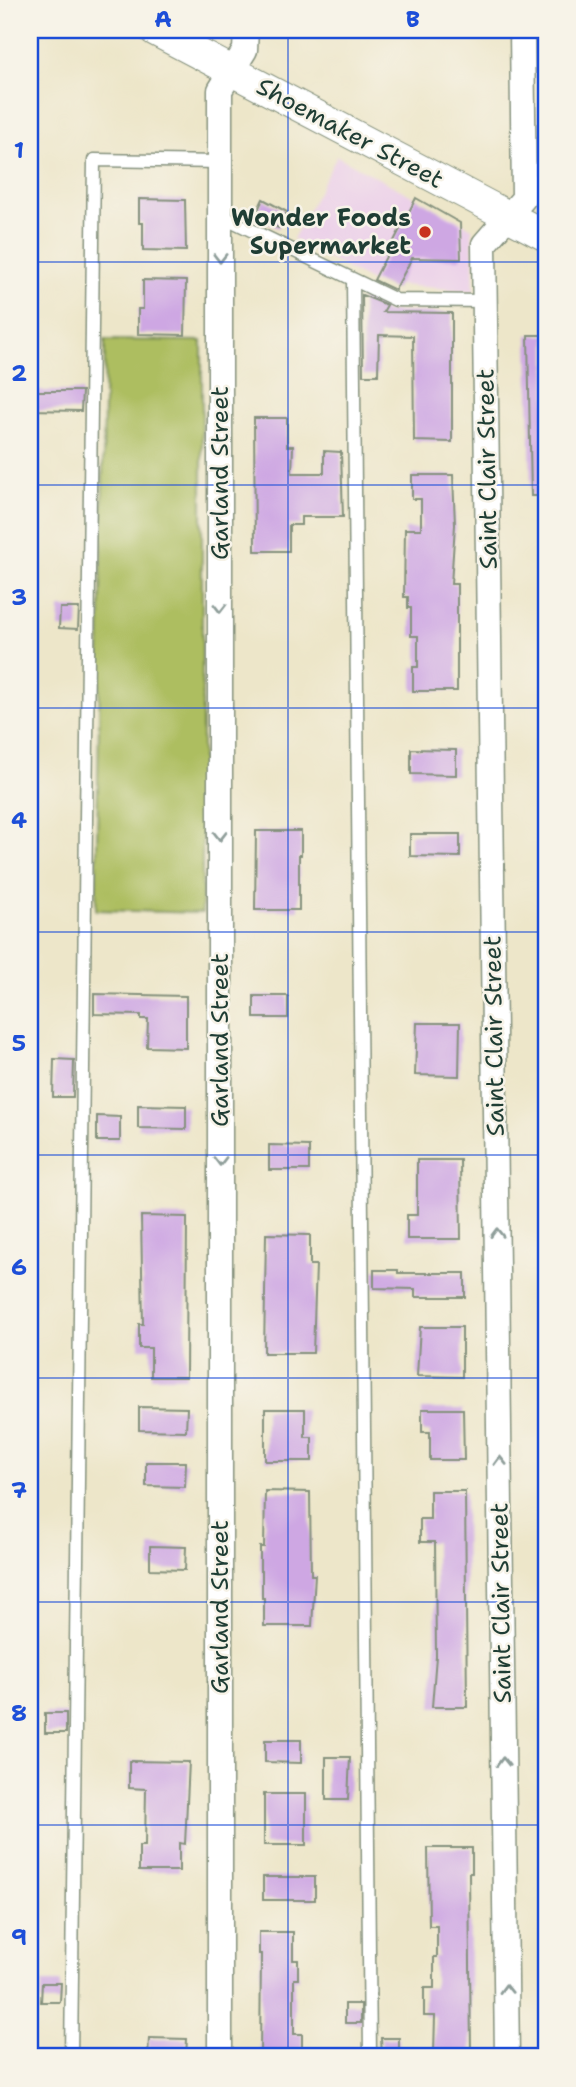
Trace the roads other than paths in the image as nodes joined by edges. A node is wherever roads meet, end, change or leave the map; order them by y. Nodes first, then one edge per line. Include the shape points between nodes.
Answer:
1 (154, 30) edge
2 (246, 30) edge
3 (522, 30) edge
4 (232, 71) junction
5 (220, 162) junction
6 (220, 215) junction
7 (508, 216) junction
8 (546, 236) edge
9 (353, 280) junction
10 (485, 301) junction
11 (71, 2057) edge
12 (220, 2057) edge
13 (370, 2057) edge
14 (507, 2057) edge

1 - 4 street, Shoemaker Street
2 - 4 street, Garland Street via 245,50
3 - 7 street, Saint Clair Street via 524,198
4 - 5 street, Garland Street via 220,90
4 - 7 street, Shoemaker Street
5 - 6 street, Garland Street
5 - 11 lane via 94,160
6 - 9 lane
6 -> 12 street, Garland Street
7 - 8 street, Shoemaker Street
7 - 10 street, Saint Clair Street via 484,244
9 - 10 lane via 396,300
9 - 13 lane
14 -> 10 street, Saint Clair Street

